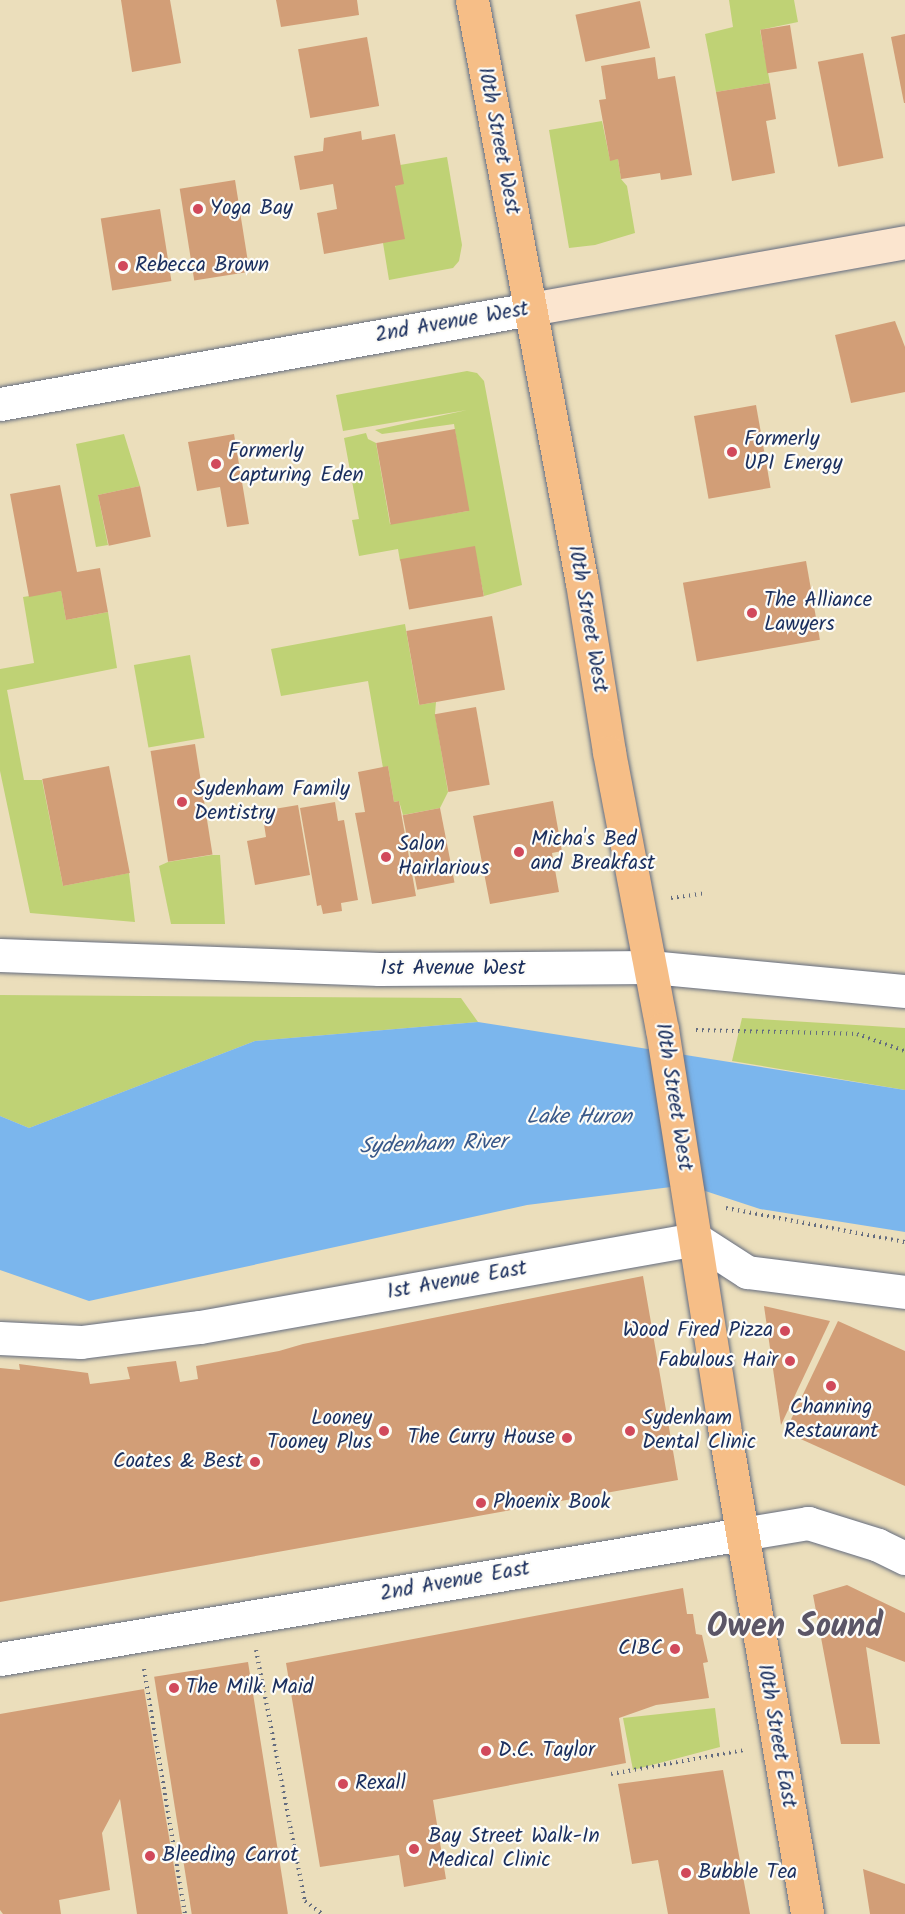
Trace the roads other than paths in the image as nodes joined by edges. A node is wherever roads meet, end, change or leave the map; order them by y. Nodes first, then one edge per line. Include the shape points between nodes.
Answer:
1 (472, 0) edge
2 (905, 242) edge
3 (530, 309) junction
4 (0, 404) edge
5 (0, 955) edge
6 (650, 967) junction
7 (905, 991) edge
8 (696, 1239) junction
9 (905, 1292) edge
10 (0, 1338) edge
11 (742, 1534) junction
12 (905, 1558) edge
13 (0, 1659) edge
14 (807, 1914) edge

1 - 3 main road, 10th Street West
2 - 3 main road, 2nd Avenue West
3 - 4 street, 2nd Avenue West
3 - 6 main road, 10th Street West
5 - 6 street, 1st Avenue West via 380,969
6 - 7 street, 1st Avenue West
6 - 8 main road, 10th Street West
8 - 9 street via 747,1272
8 - 10 street, 1st Avenue East via 200,1327 81,1342
8 - 11 main road, 10th Street East
11 - 12 street, 2nd Avenue East via 808,1523 878,1545
11 - 13 street, 2nd Avenue East
11 - 14 main road, 10th Street East

